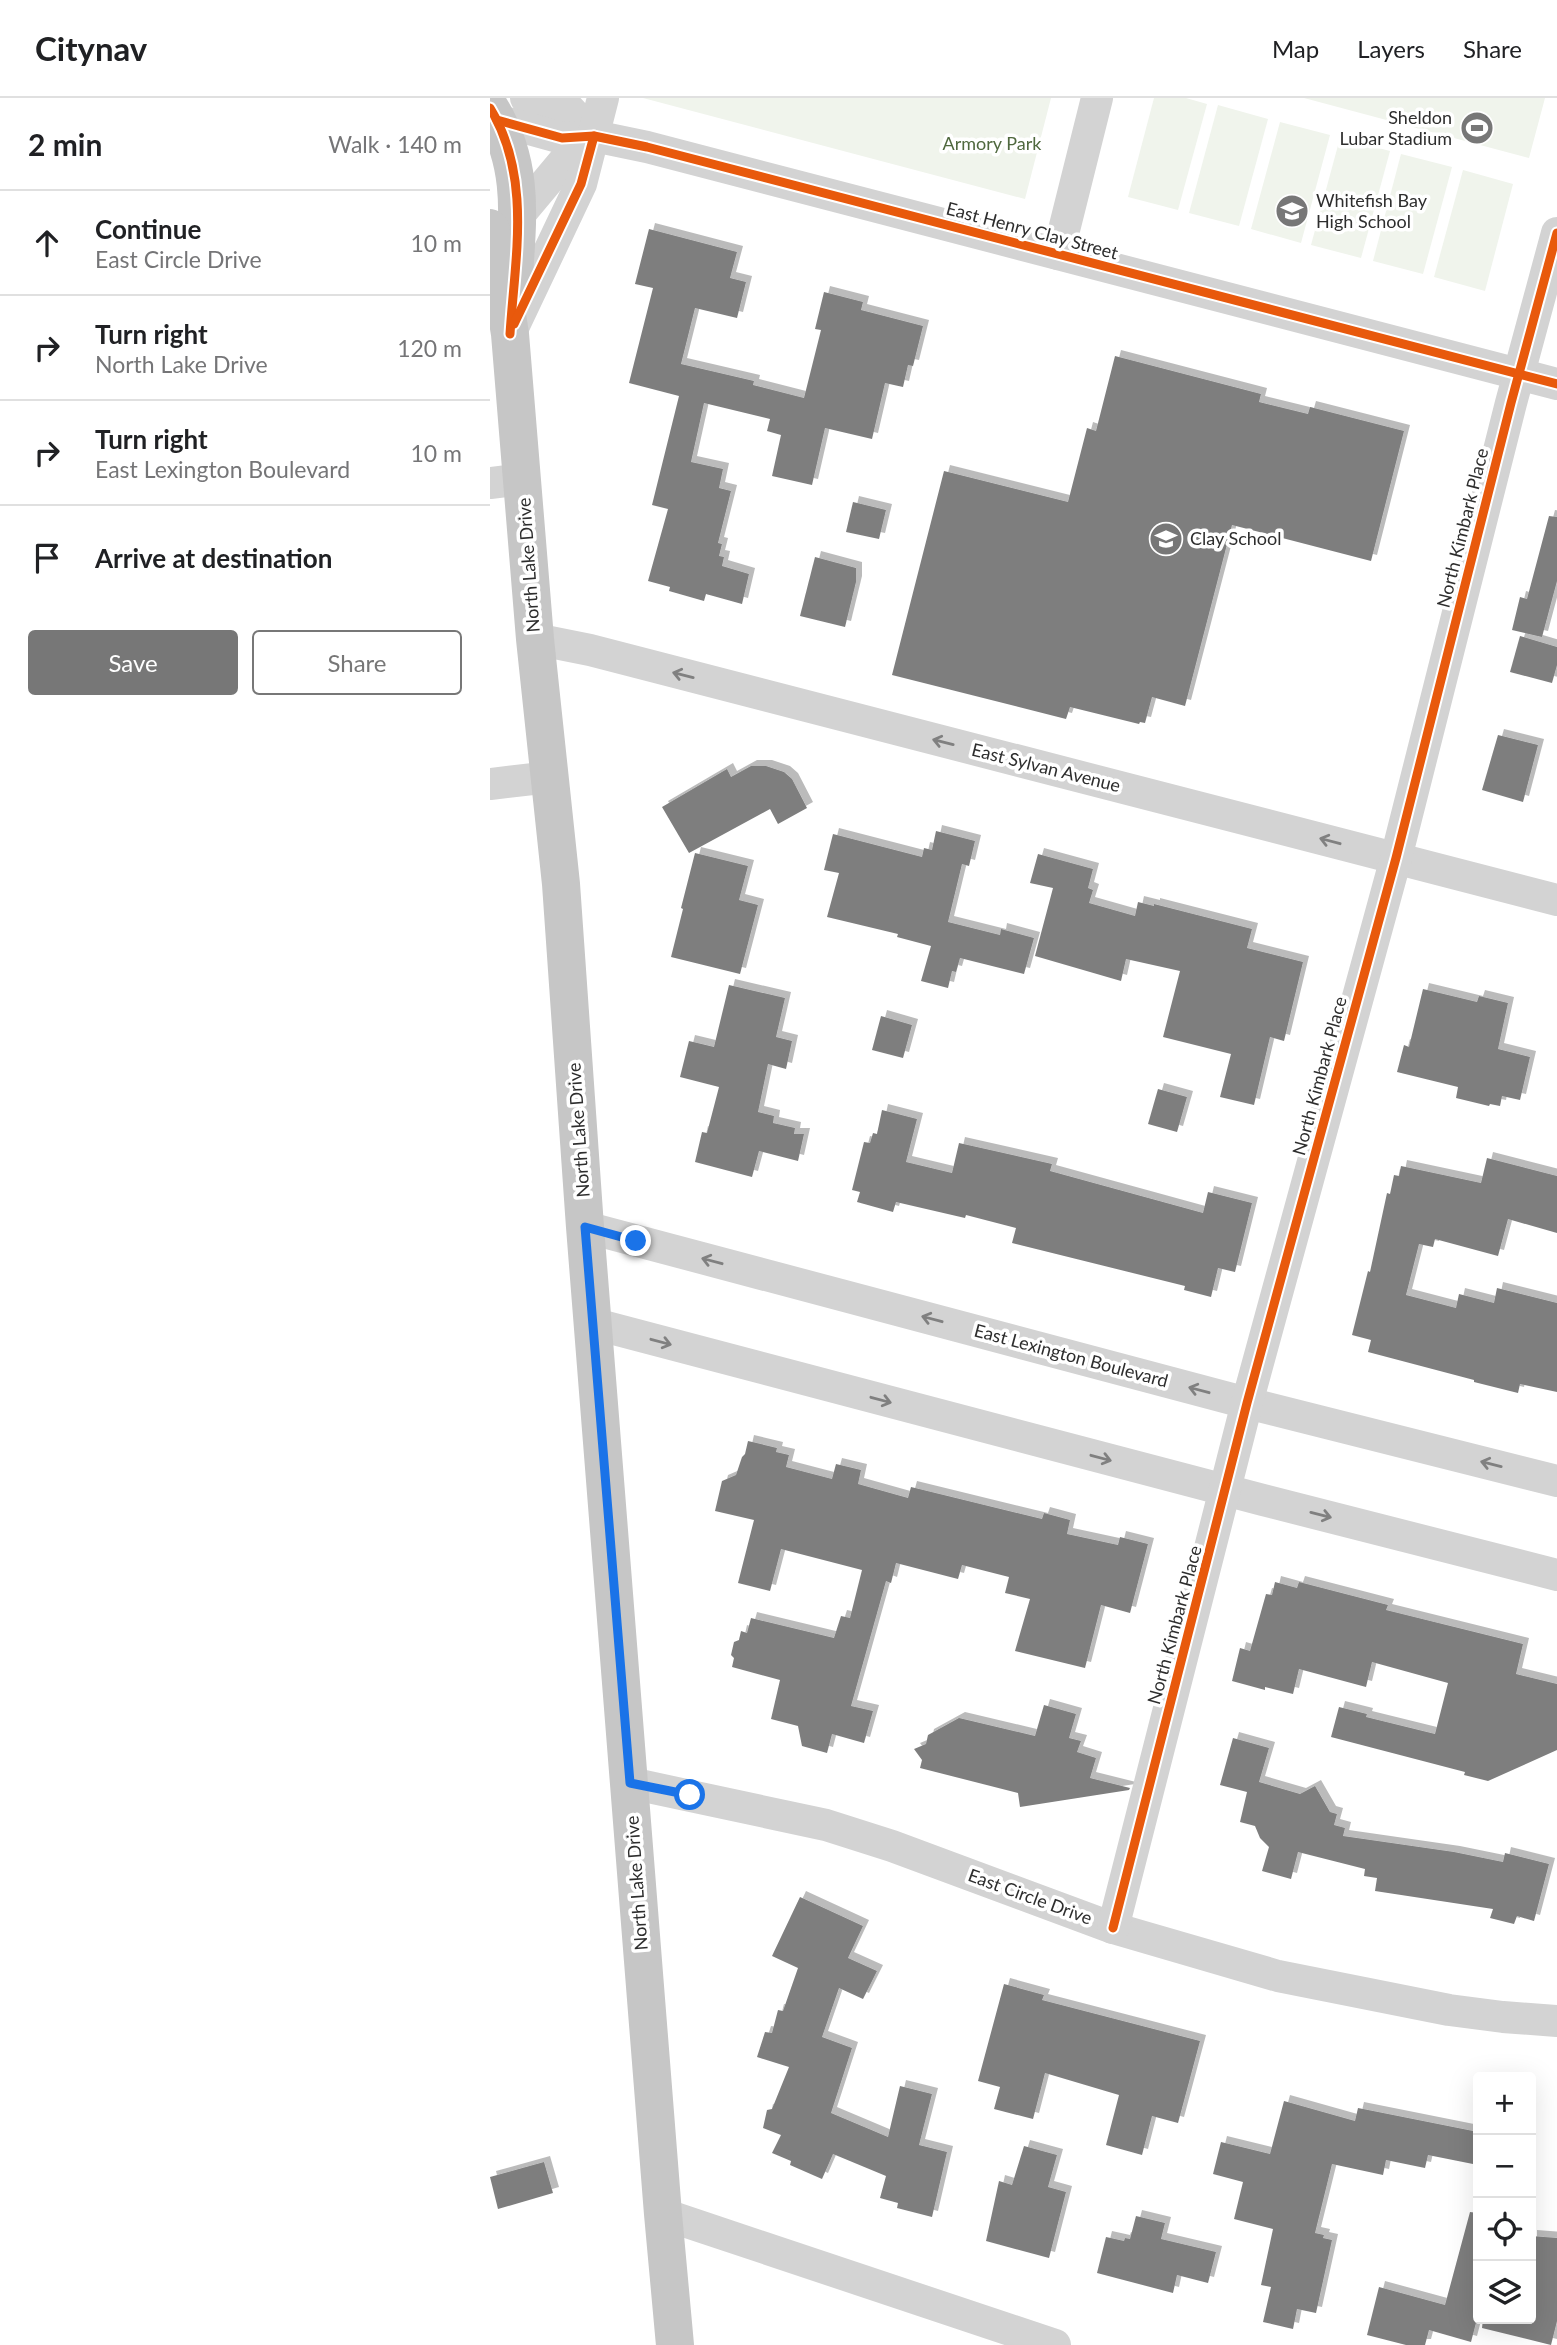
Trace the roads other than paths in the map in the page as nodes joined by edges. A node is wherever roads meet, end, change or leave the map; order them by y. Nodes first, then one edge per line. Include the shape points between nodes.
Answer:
1 (603, 98) edge
2 (1097, 98) edge
3 (501, 111) edge
4 (594, 136) junction
5 (501, 230) edge
6 (1557, 233) edge
7 (1058, 254) junction
8 (510, 334) junction
9 (1519, 374) junction
10 (1557, 384) edge
11 (506, 481) edge
12 (535, 639) junction
13 (550, 776) junction
14 (490, 784) edge
15 (1396, 858) junction
16 (1557, 900) edge
17 (585, 1227) junction
18 (595, 1324) junction
19 (1247, 1403) junction
20 (1557, 1481) edge
21 (1226, 1491) junction
22 (1557, 1575) edge
23 (630, 1783) junction
24 (1113, 1928) junction
25 (1557, 2021) edge
26 (663, 2214) junction
27 (675, 2345) edge
28 (1055, 2345) edge

1 - 4 street
2 - 7 street
3 - 4 street, East Henry Clay Street via 562,138
3 - 5 main road, North Lake Drive via 517,183
4 - 5 street via 565,160
4 - 7 street, East Henry Clay Street
4 - 8 street via 580,184
5 - 8 main road, North Lake Drive
6 - 9 street, North Kimbark Place
7 - 9 street, East Henry Clay Street
8 - 11 main road, North Lake Drive
9 - 10 street, East Henry Clay Street
9 - 15 street, North Kimbark Place
11 - 12 main road, North Lake Drive
12 - 13 main road, North Lake Drive
15 -> 12 street, East Sylvan Avenue
13 - 14 street
13 - 17 main road, North Lake Drive
15 - 16 street, East Sylvan Avenue
15 - 19 street, North Kimbark Place
17 - 18 main road, North Lake Drive
19 -> 17 street, East Lexington Boulevard
18 -> 21 street
18 - 23 main road, North Lake Drive
20 -> 19 street, East Lexington Boulevard
19 - 21 street, North Kimbark Place
21 -> 22 street
21 - 24 street, North Kimbark Place
23 - 24 street, East Circle Drive via 826,1825
23 - 26 main road, North Lake Drive
24 - 25 street, East Circle Drive via 1278,1976 1449,2010
26 - 27 main road, North Lake Drive
26 - 28 street

